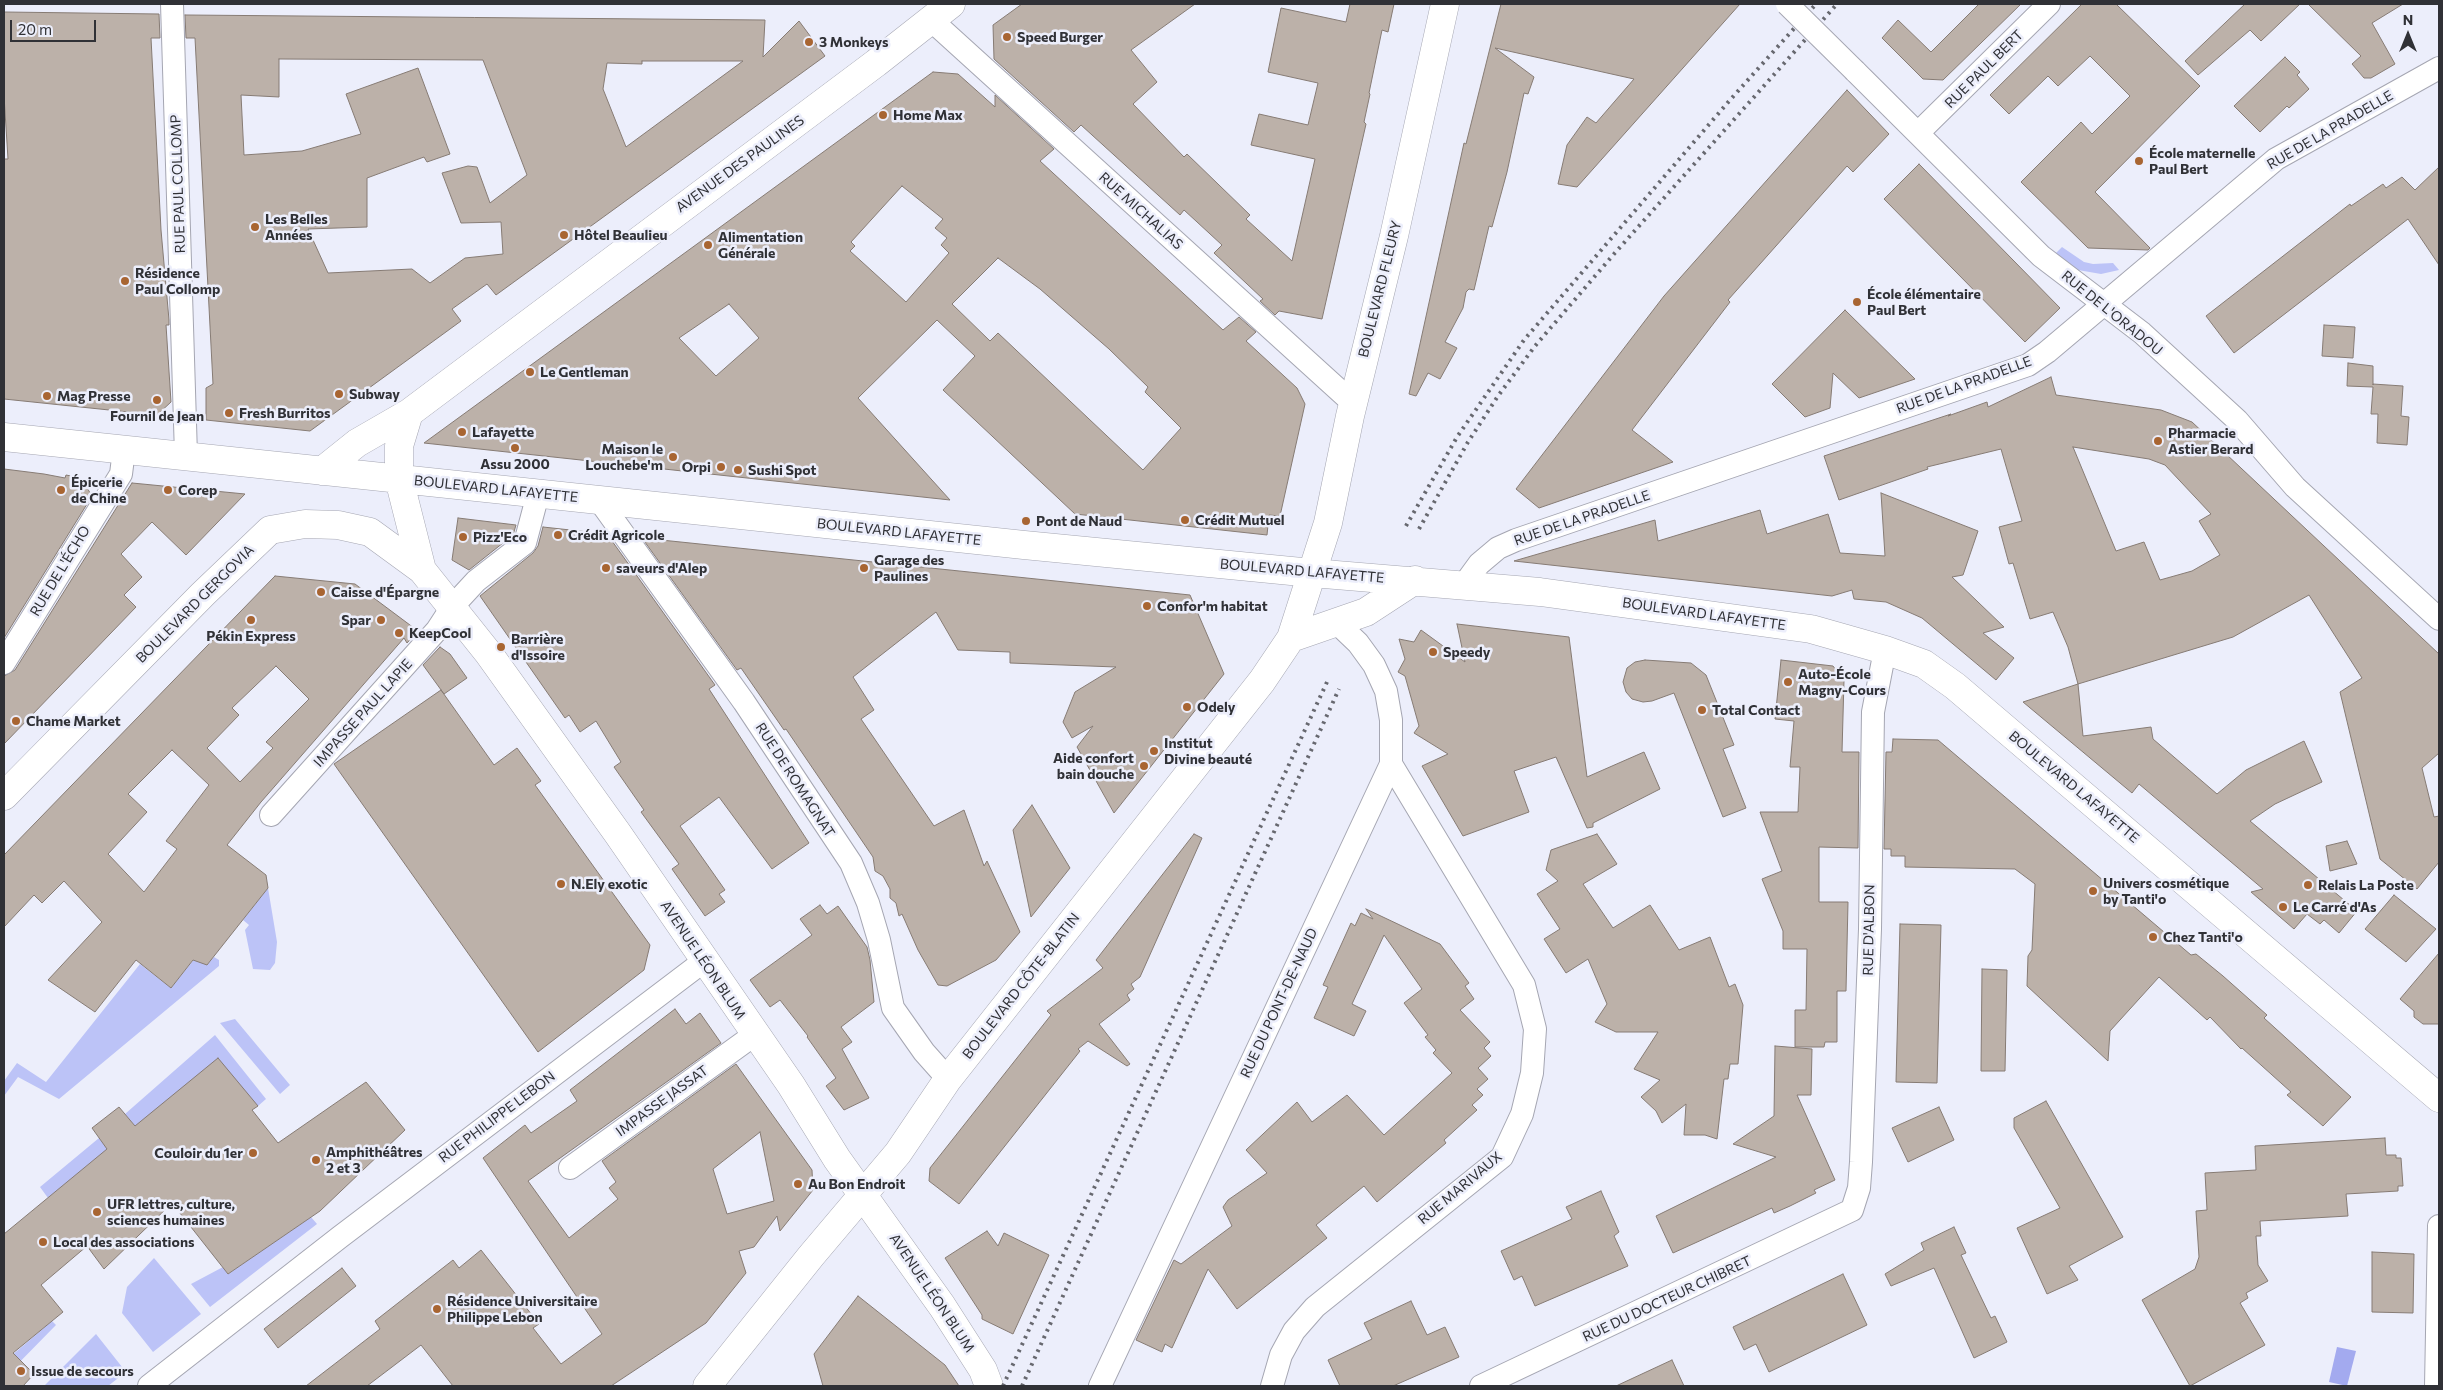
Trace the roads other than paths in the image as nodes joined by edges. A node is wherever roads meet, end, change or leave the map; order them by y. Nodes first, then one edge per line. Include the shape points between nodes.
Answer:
1 (172, 4) edge
2 (1445, 4) edge
3 (1787, 4) edge
4 (2049, 4) edge
5 (941, 12) edge
6 (2431, 72) edge
7 (1918, 133) junction
8 (2103, 304) junction
9 (1353, 403) junction
10 (409, 413) junction
11 (4, 437) edge
12 (124, 450) junction
13 (186, 455) junction
14 (322, 471) junction
15 (400, 479) junction
16 (538, 494) junction
17 (599, 500) junction
18 (422, 570) junction
19 (1312, 573) junction
20 (1415, 580) junction
21 (1463, 586) junction
22 (452, 607) junction
23 (2439, 619) edge
24 (1336, 622) junction
25 (1291, 638) junction
26 (1885, 650) junction
27 (4, 663) edge
28 (1391, 764) junction
29 (4, 796) edge
30 (271, 815) dead end
31 (704, 961) junction
32 (754, 1034) junction
33 (948, 1079) junction
34 (2439, 1098) edge
35 (570, 1168) dead end
36 (863, 1194) junction
37 (1852, 1210) joint
38 (2439, 1226) edge
39 (986, 1378) edge
40 (149, 1386) edge
41 (707, 1386) edge
42 (1100, 1386) edge
43 (1272, 1386) edge
44 (1481, 1386) edge
45 (2436, 1386) edge

1 - 13 street, RUE PAUL COLLOMP
2 - 9 main road, BOULEVARD FLEURY
3 - 7 street, RUE DE L'ORADOU, bridge
4 - 7 street, RUE PAUL BERT
5 - 9 street, RUE MICHALIAS
5 - 10 main road, AVENUE DES PAULINES
6 - 8 street, RUE DE LA PRADELLE via 2276,159
7 - 8 street, RUE DE L'ORADOU via 2040,256
8 - 21 street, RUE DE LA PRADELLE via 2028,364 1516,540 1498,548 1479,564
8 - 23 street, RUE DE L'ORADOU via 2134,326 2237,420 2295,486
9 - 19 main road, BOULEVARD FLEURY via 1328,523
10 - 14 main road, AVENUE DES PAULINES via 357,443
10 - 15 main road via 399,446
11 - 12 main road, BOULEVARD LAFAYETTE
12 - 13 main road, BOULEVARD LAFAYETTE
12 - 27 street, RUE DE L'ÉCHO via 120,474
13 - 14 main road, BOULEVARD LAFAYETTE
14 - 15 main road, BOULEVARD LAFAYETTE
15 - 16 main road, BOULEVARD LAFAYETTE
15 - 18 main road, AVENUE LÉON BLUM
16 - 17 main road, BOULEVARD LAFAYETTE
16 - 22 street, IMPASSE PAUL LAPIE via 525,544 476,581
17 - 19 main road, BOULEVARD LAFAYETTE
17 - 33 street, RUE DE ROMAGNAT via 744,702 851,863 879,940 894,1008 924,1052
18 - 22 main road, AVENUE LÉON BLUM
18 - 29 main road, BOULEVARD GERGOVIA via 370,532 338,525 305,524 270,530
19 - 20 main road, BOULEVARD LAFAYETTE
19 - 25 main road, BOULEVARD CÔTE-BLATIN
20 - 21 main road, BOULEVARD LAFAYETTE
20 - 24 main road via 1366,612
21 - 26 main road, BOULEVARD LAFAYETTE via 1540,592 1811,629
22 - 30 street, IMPASSE PAUL LAPIE via 437,630
22 - 31 main road, AVENUE LÉON BLUM via 601,810
24 - 25 main road
24 - 28 street, RUE DU PONT-DE-NAUD via 1369,657 1386,691 1391,720
25 - 33 main road, BOULEVARD CÔTE-BLATIN via 1262,681
26 - 34 main road, BOULEVARD LAFAYETTE via 1924,664 1955,686
26 - 37 street, RUE D'ALBON via 1873,712 1870,929 1861,1162 1859,1188
28 - 42 street, RUE DU PONT-DE-NAUD
28 - 43 street, RUE MARIVAUX via 1524,985 1535,1029 1532,1073 1522,1114 1502,1156 1315,1307 1294,1331 1281,1355
31 - 32 main road, AVENUE LÉON BLUM
31 - 40 street, RUE PHILIPPE LEBON
32 - 35 street, IMPASSE JASSAT
32 - 36 main road, AVENUE LÉON BLUM
33 - 36 main road, BOULEVARD CÔTE-BLATIN via 898,1153
36 - 39 main road, AVENUE LÉON BLUM via 916,1267
36 - 41 main road, BOULEVARD CÔTE-BLATIN
37 - 44 street, RUE DU DOCTEUR CHIBRET
38 - 45 street

